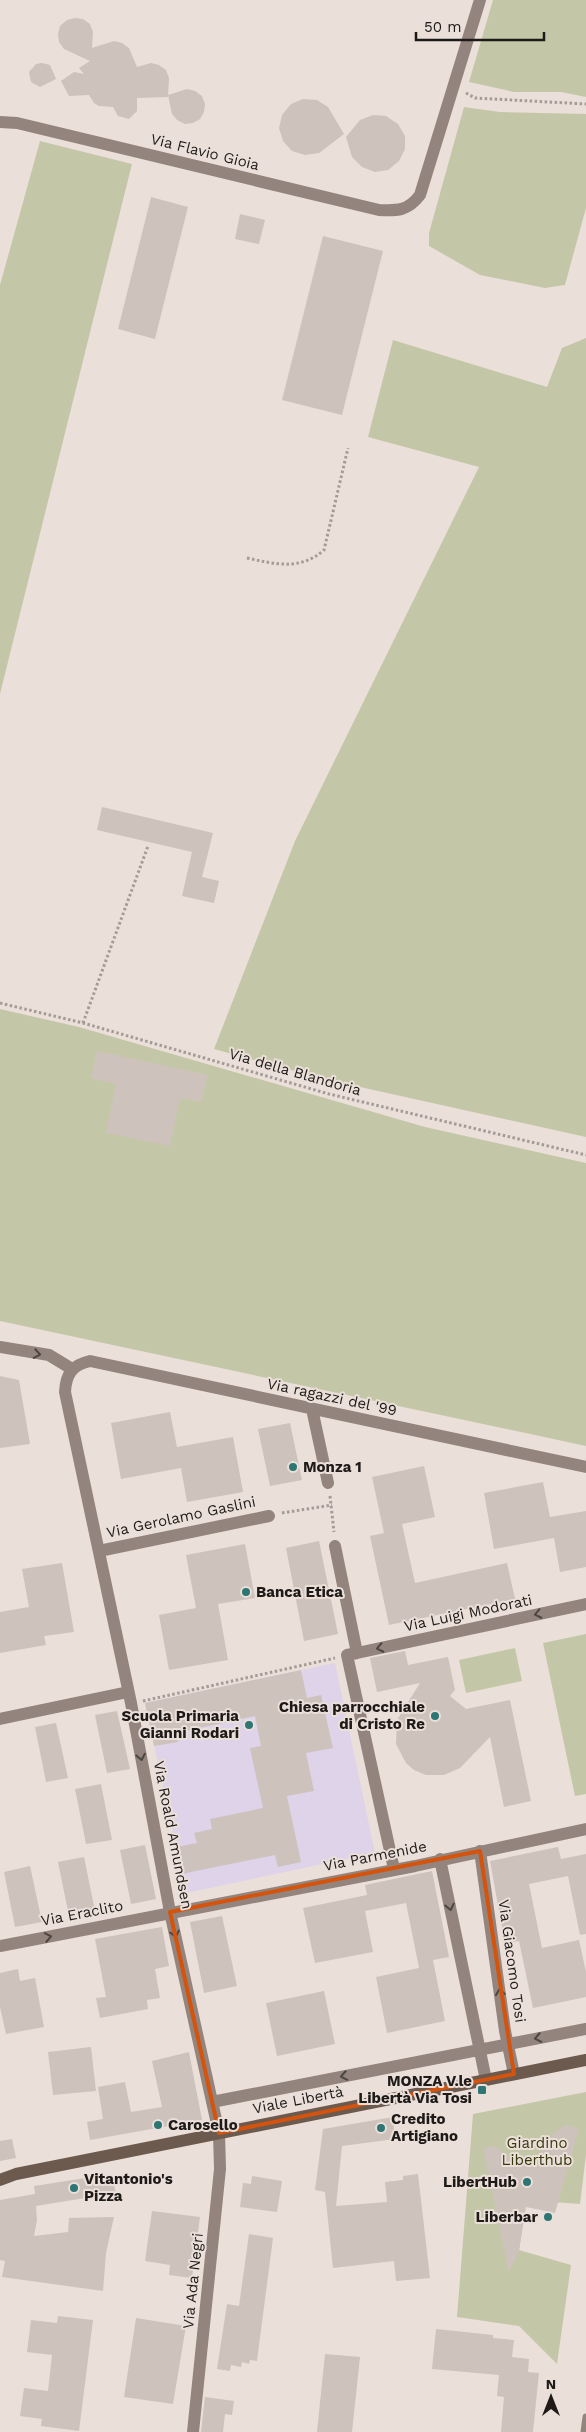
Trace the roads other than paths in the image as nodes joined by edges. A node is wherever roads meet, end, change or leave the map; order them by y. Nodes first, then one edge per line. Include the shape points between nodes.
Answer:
1 (480, 0) edge
2 (0, 122) edge
3 (0, 1347) edge
4 (72, 1368) junction
5 (312, 1409) junction
6 (586, 1467) edge
7 (328, 1484) road end
8 (269, 1516) road end
9 (334, 1546) road end
10 (98, 1551) junction
11 (586, 1604) edge
12 (352, 1654) junction
13 (130, 1698) junction
14 (0, 1719) edge
15 (586, 1829) edge
16 (480, 1851) junction
17 (440, 1859) junction
18 (394, 1869) junction
19 (170, 1912) junction
20 (0, 1946) edge
21 (586, 2029) edge
22 (508, 2044) junction
23 (481, 2050) junction
24 (586, 2060) edge
25 (514, 2074) junction
26 (486, 2080) junction
27 (212, 2102) junction
28 (219, 2133) junction
29 (0, 2174) edge
30 (16, 2174) junction
31 (0, 2180) edge
32 (586, 2418) edge
33 (193, 2432) edge
34 (584, 2432) edge

1 - 2 street, Via Flavio Gioia via 420,195 404,210 378,210 17,123
3 -> 4 street via 49,1356
4 - 5 street, Via ragazzi del '99 via 90,1361
4 - 10 street, Via Roald Amundsen via 66,1379 65,1392
5 - 6 street, Via ragazzi del '99
5 - 7 street
8 - 10 street, Via Gerolamo Gaslini
9 - 12 street
10 - 13 street, Via Roald Amundsen
11 -> 12 street, Via Luigi Modorati
12 - 18 street
13 - 14 street
13 -> 19 street, Via Roald Amundsen
15 - 16 street, Via Parmenide
16 - 17 street, Via Parmenide
22 -> 16 street, Via Giacomo Tosi
17 - 18 street, Via Parmenide
17 -> 23 street
18 - 19 street, Via Parmenide
20 -> 19 street, Via Eraclito
19 -> 27 street, Via Roald Amundsen
21 -> 22 street, Viale Libertà
22 - 23 street, Viale Libertà
22 - 25 street, Via Giacomo Tosi
23 - 26 street
23 -> 27 street, Viale Libertà
24 - 25 main road, Viale Libertà
25 - 26 main road, Viale Libertà
26 - 28 main road, Viale Libertà
27 - 28 street, Via Roald Amundsen
28 - 30 main road, Viale Libertà
28 - 33 street, Via Ada Negri via 220,2169
29 - 30 main road, Viale Libertà
30 - 31 main road, Viale Libertà
32 - 34 lane

